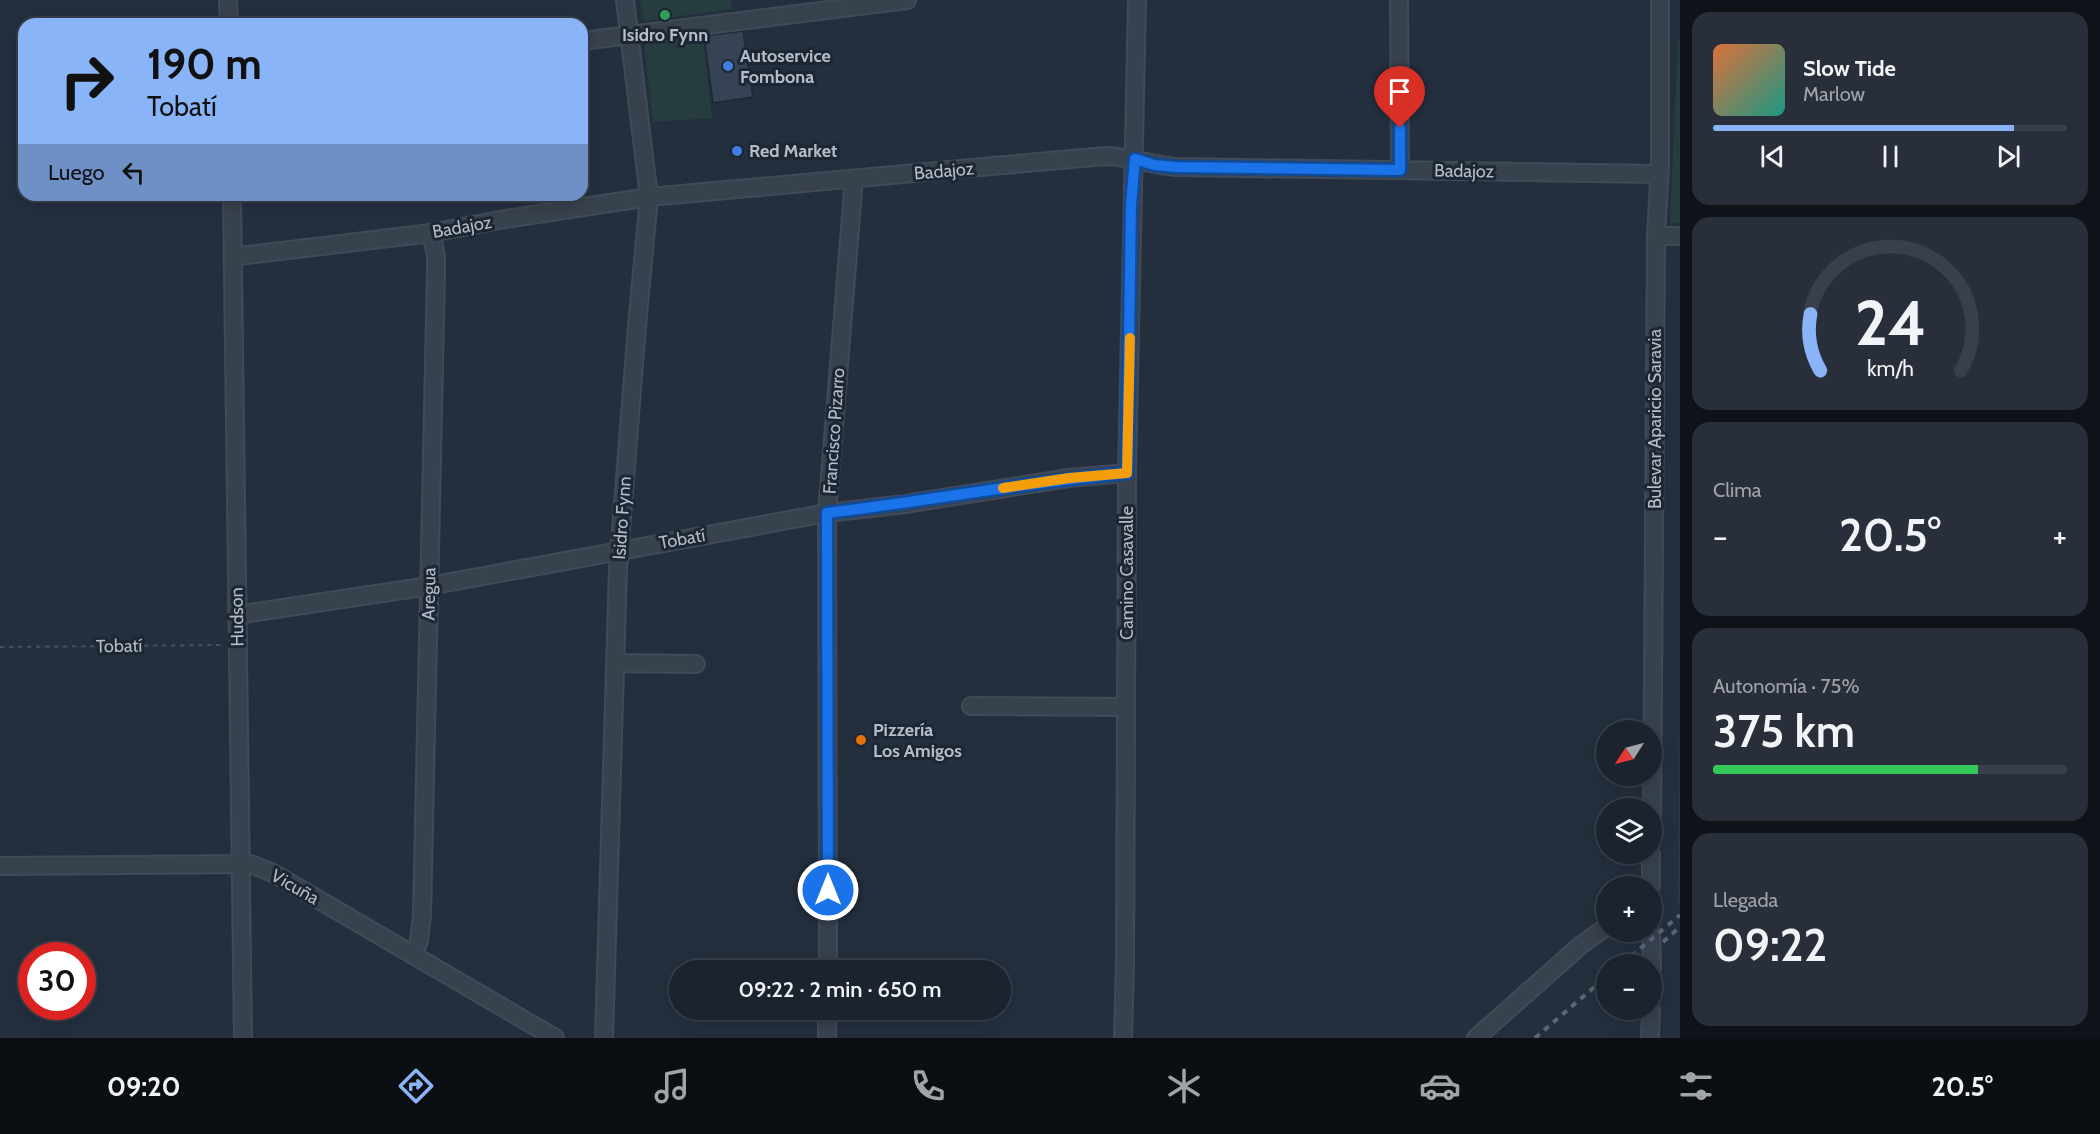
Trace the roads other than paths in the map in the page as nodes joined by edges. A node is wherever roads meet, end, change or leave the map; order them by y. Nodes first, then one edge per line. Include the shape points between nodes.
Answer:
1 (228, 0) edge
2 (625, 0) edge
3 (907, 0) edge
4 (1137, 0) edge
5 (1400, 0) edge
6 (1660, 0) edge
7 (229, 18) edge
8 (630, 35) junction
9 (588, 40) edge
10 (1135, 159) junction
11 (1400, 170) junction
12 (1659, 174) junction
13 (854, 179) junction
14 (649, 197) junction
15 (232, 201) edge
16 (431, 233) junction
17 (1656, 236) junction
18 (1680, 236) edge
19 (233, 255) junction
20 (1127, 473) junction
21 (827, 513) junction
22 (620, 551) junction
23 (429, 586) junction
24 (237, 615) junction
25 (615, 663) junction
26 (696, 664) dead end
27 (971, 706) dead end
28 (1126, 707) junction
29 (1652, 798) edge
30 (240, 863) junction
31 (0, 866) edge
32 (1596, 934) edge
33 (413, 955) junction
34 (828, 960) edge
35 (828, 1020) edge
36 (1651, 1020) edge
37 (243, 1038) edge
38 (555, 1038) edge
39 (604, 1038) edge
40 (827, 1038) edge
41 (1123, 1038) edge
42 (1476, 1038) edge
43 (1650, 1038) edge

1 - 7 street
2 - 8 street, Isidro Fynn
3 - 8 street
4 - 10 street, Camino Casavalle
5 - 11 street
6 - 12 street, Bulevar Aparicio Saravia
8 - 9 street
8 - 14 street, Isidro Fynn
10 - 11 street, Badajoz via 1176,167
10 - 13 street, Badajoz via 1104,156
10 - 20 street, Camino Casavalle
11 - 12 street, Badajoz
12 - 17 street, Bulevar Aparicio Saravia
13 - 14 street, Badajoz
13 - 21 street, Francisco Pizarro
14 - 16 street, Badajoz
14 - 22 street, Isidro Fynn
15 - 19 street, Hudson
16 - 19 street, Badajoz
16 - 23 street, Aregua via 436,273
17 - 18 street
17 - 29 street, Bulevar Aparicio Saravia
19 - 24 street, Hudson
20 - 21 street, Tobatí
20 - 28 street, Camino Casavalle
21 - 22 street, Tobatí
21 - 34 street, Francisco Pizarro
22 - 23 street, Tobatí
22 - 25 street, Isidro Fynn
23 - 24 street, Tobatí
23 - 33 street, Aregua via 422,915
24 - 30 street, Hudson
25 - 26 street
25 - 39 street, Isidro Fynn
27 - 28 street
28 - 41 street, Camino Casavalle
30 - 31 street, Vicuña
30 - 33 street, Vicuña via 273,873
30 - 37 street, Hudson
32 - 42 street
33 - 38 street, Vicuña
35 - 40 street
36 - 43 street

